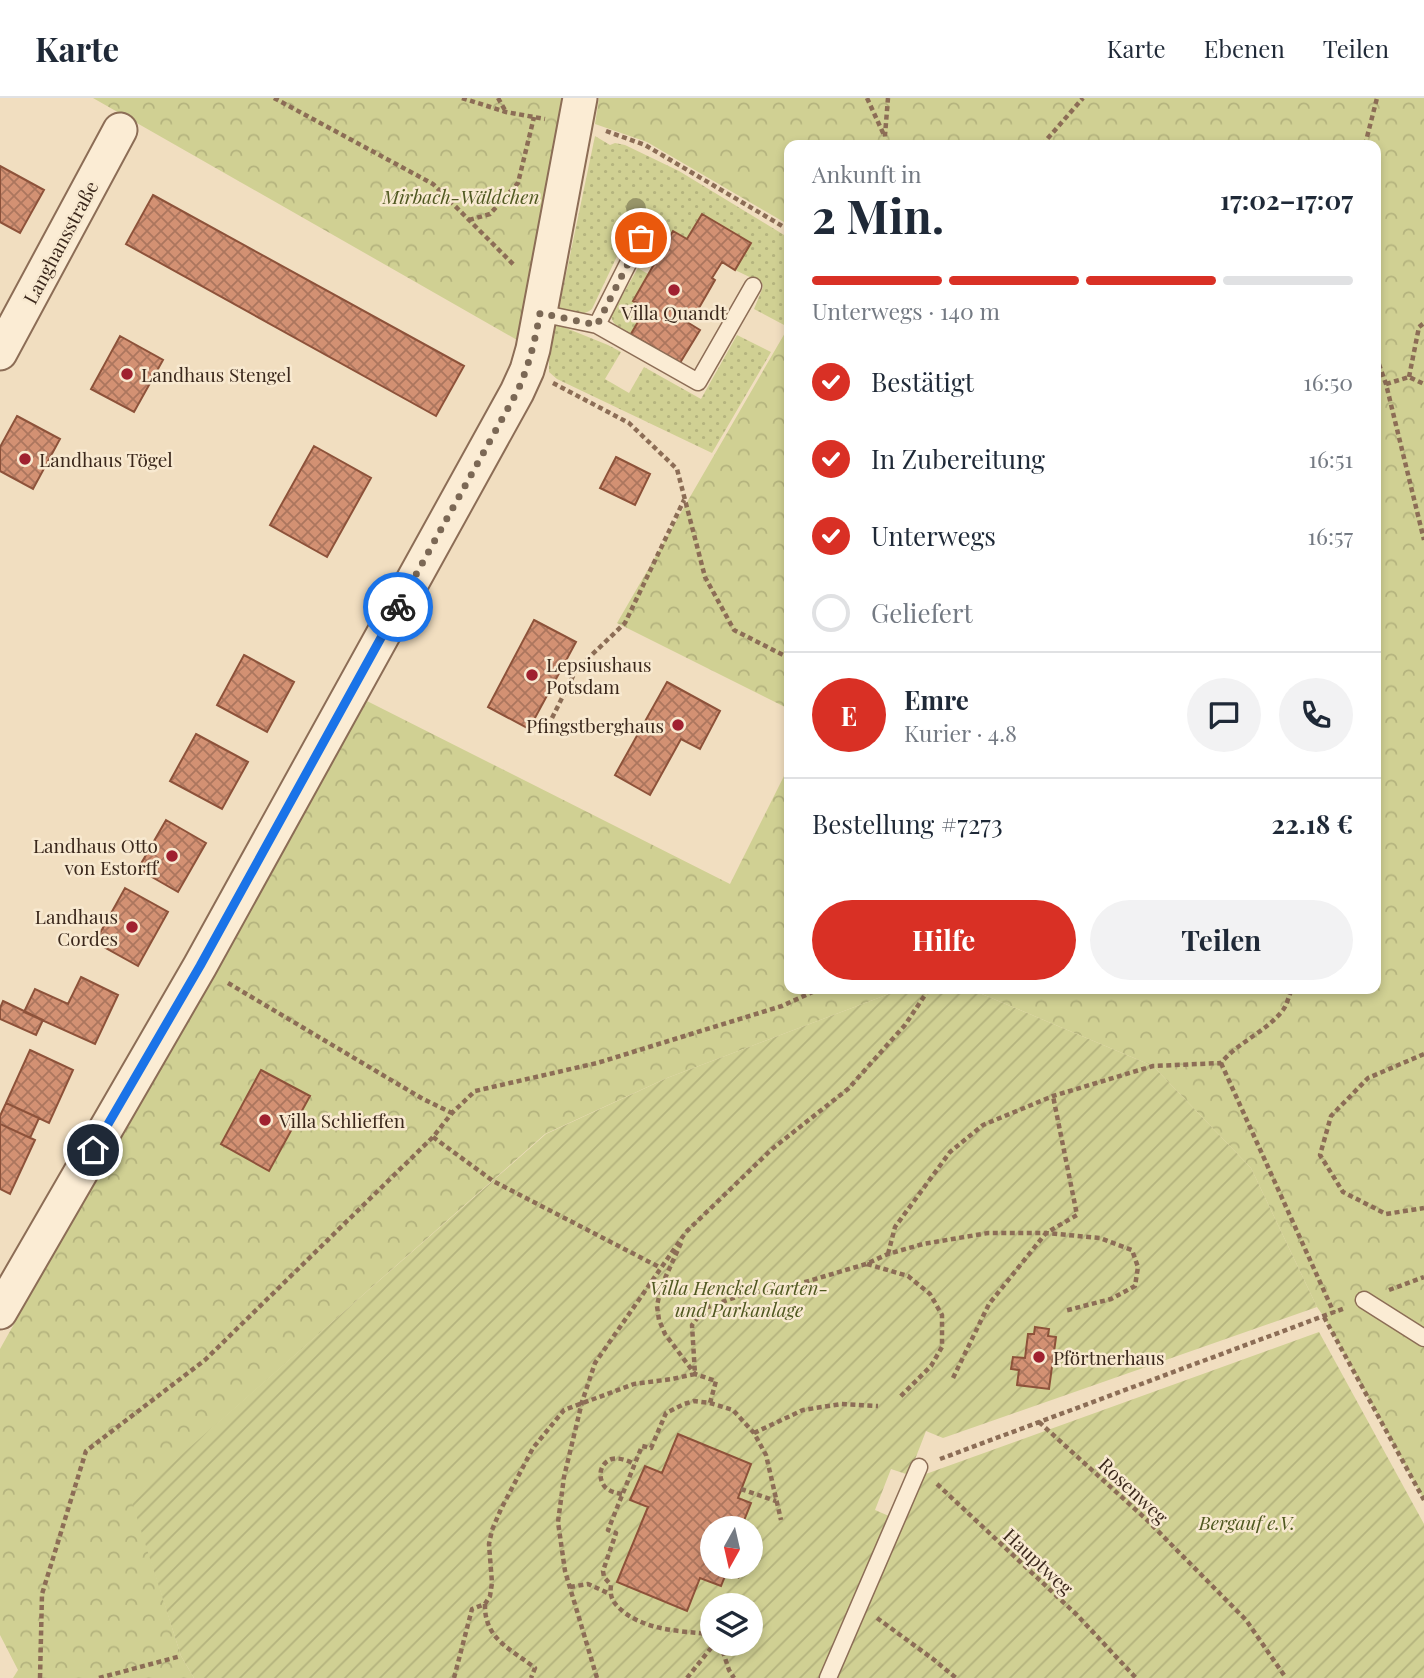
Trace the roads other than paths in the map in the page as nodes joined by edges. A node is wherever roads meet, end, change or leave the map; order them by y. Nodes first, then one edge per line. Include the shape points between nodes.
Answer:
1 (578, 111) edge
2 (120, 130) dead end
3 (650, 220) dead end
4 (753, 286) dead end
5 (542, 303) junction
6 (597, 325) junction
7 (0, 353) edge
8 (1364, 1300) road end
9 (0, 1312) edge
10 (1424, 1338) edge
11 (919, 1467) road end
12 (828, 1678) edge

1 - 5 street
2 - 7 street, Langhansstraße
3 - 6 lane
4 - 6 lane via 698,382
5 - 6 lane
5 - 9 street via 533,349 517,392 200,966
8 - 10 lane
11 - 12 lane

